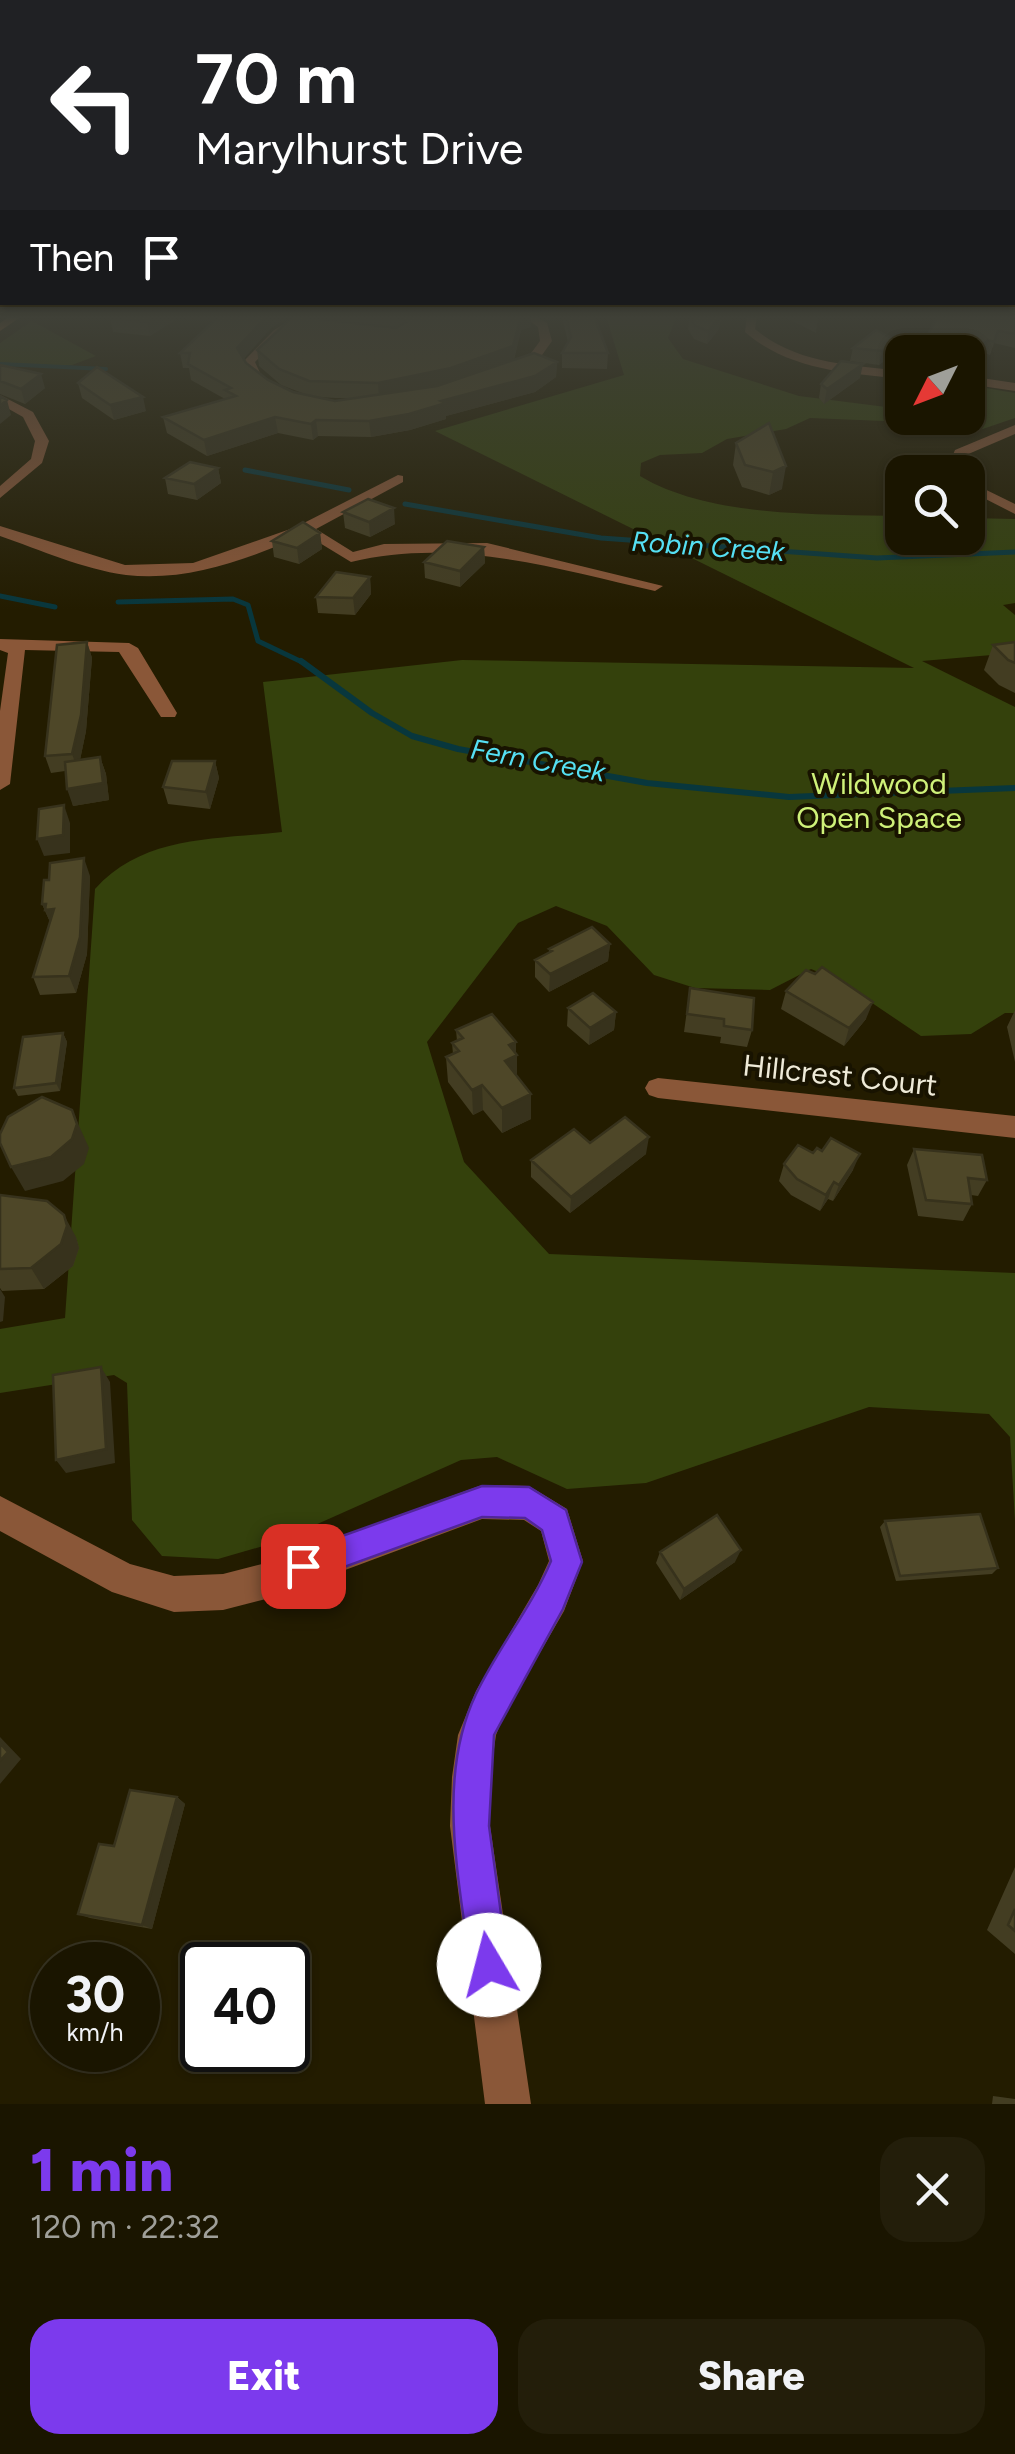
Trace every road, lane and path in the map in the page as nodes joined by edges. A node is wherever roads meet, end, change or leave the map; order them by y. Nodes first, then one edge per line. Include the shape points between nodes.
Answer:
1 (26, 414) edge
2 (1015, 428) edge
3 (959, 455) edge
4 (398, 479) dead end
5 (0, 494) edge
6 (985, 494) edge
7 (1015, 510) edge
8 (303, 528) junction
9 (0, 531) edge
10 (656, 586) dead end
11 (3, 644) edge
12 (168, 713) dead end
13 (0, 784) edge
14 (658, 1088) dead end
15 (1015, 1127) edge
16 (0, 1513) edge
17 (508, 2104) edge

1 - 5 street via 42,440 36,460
2 - 3 street
4 - 8 street
6 - 7 street
8 - 9 street via 228,558 152,572 104,565
8 - 10 street via 350,557 384,549 487,548
11 - 12 street via 124,647
11 - 13 street via 17,650
14 - 15 street, Hillcrest Court
16 - 17 street via 124,1580 174,1594 223,1592 270,1580 482,1502 529,1503 555,1521 566,1562 489,1704 471,1778 470,1826

